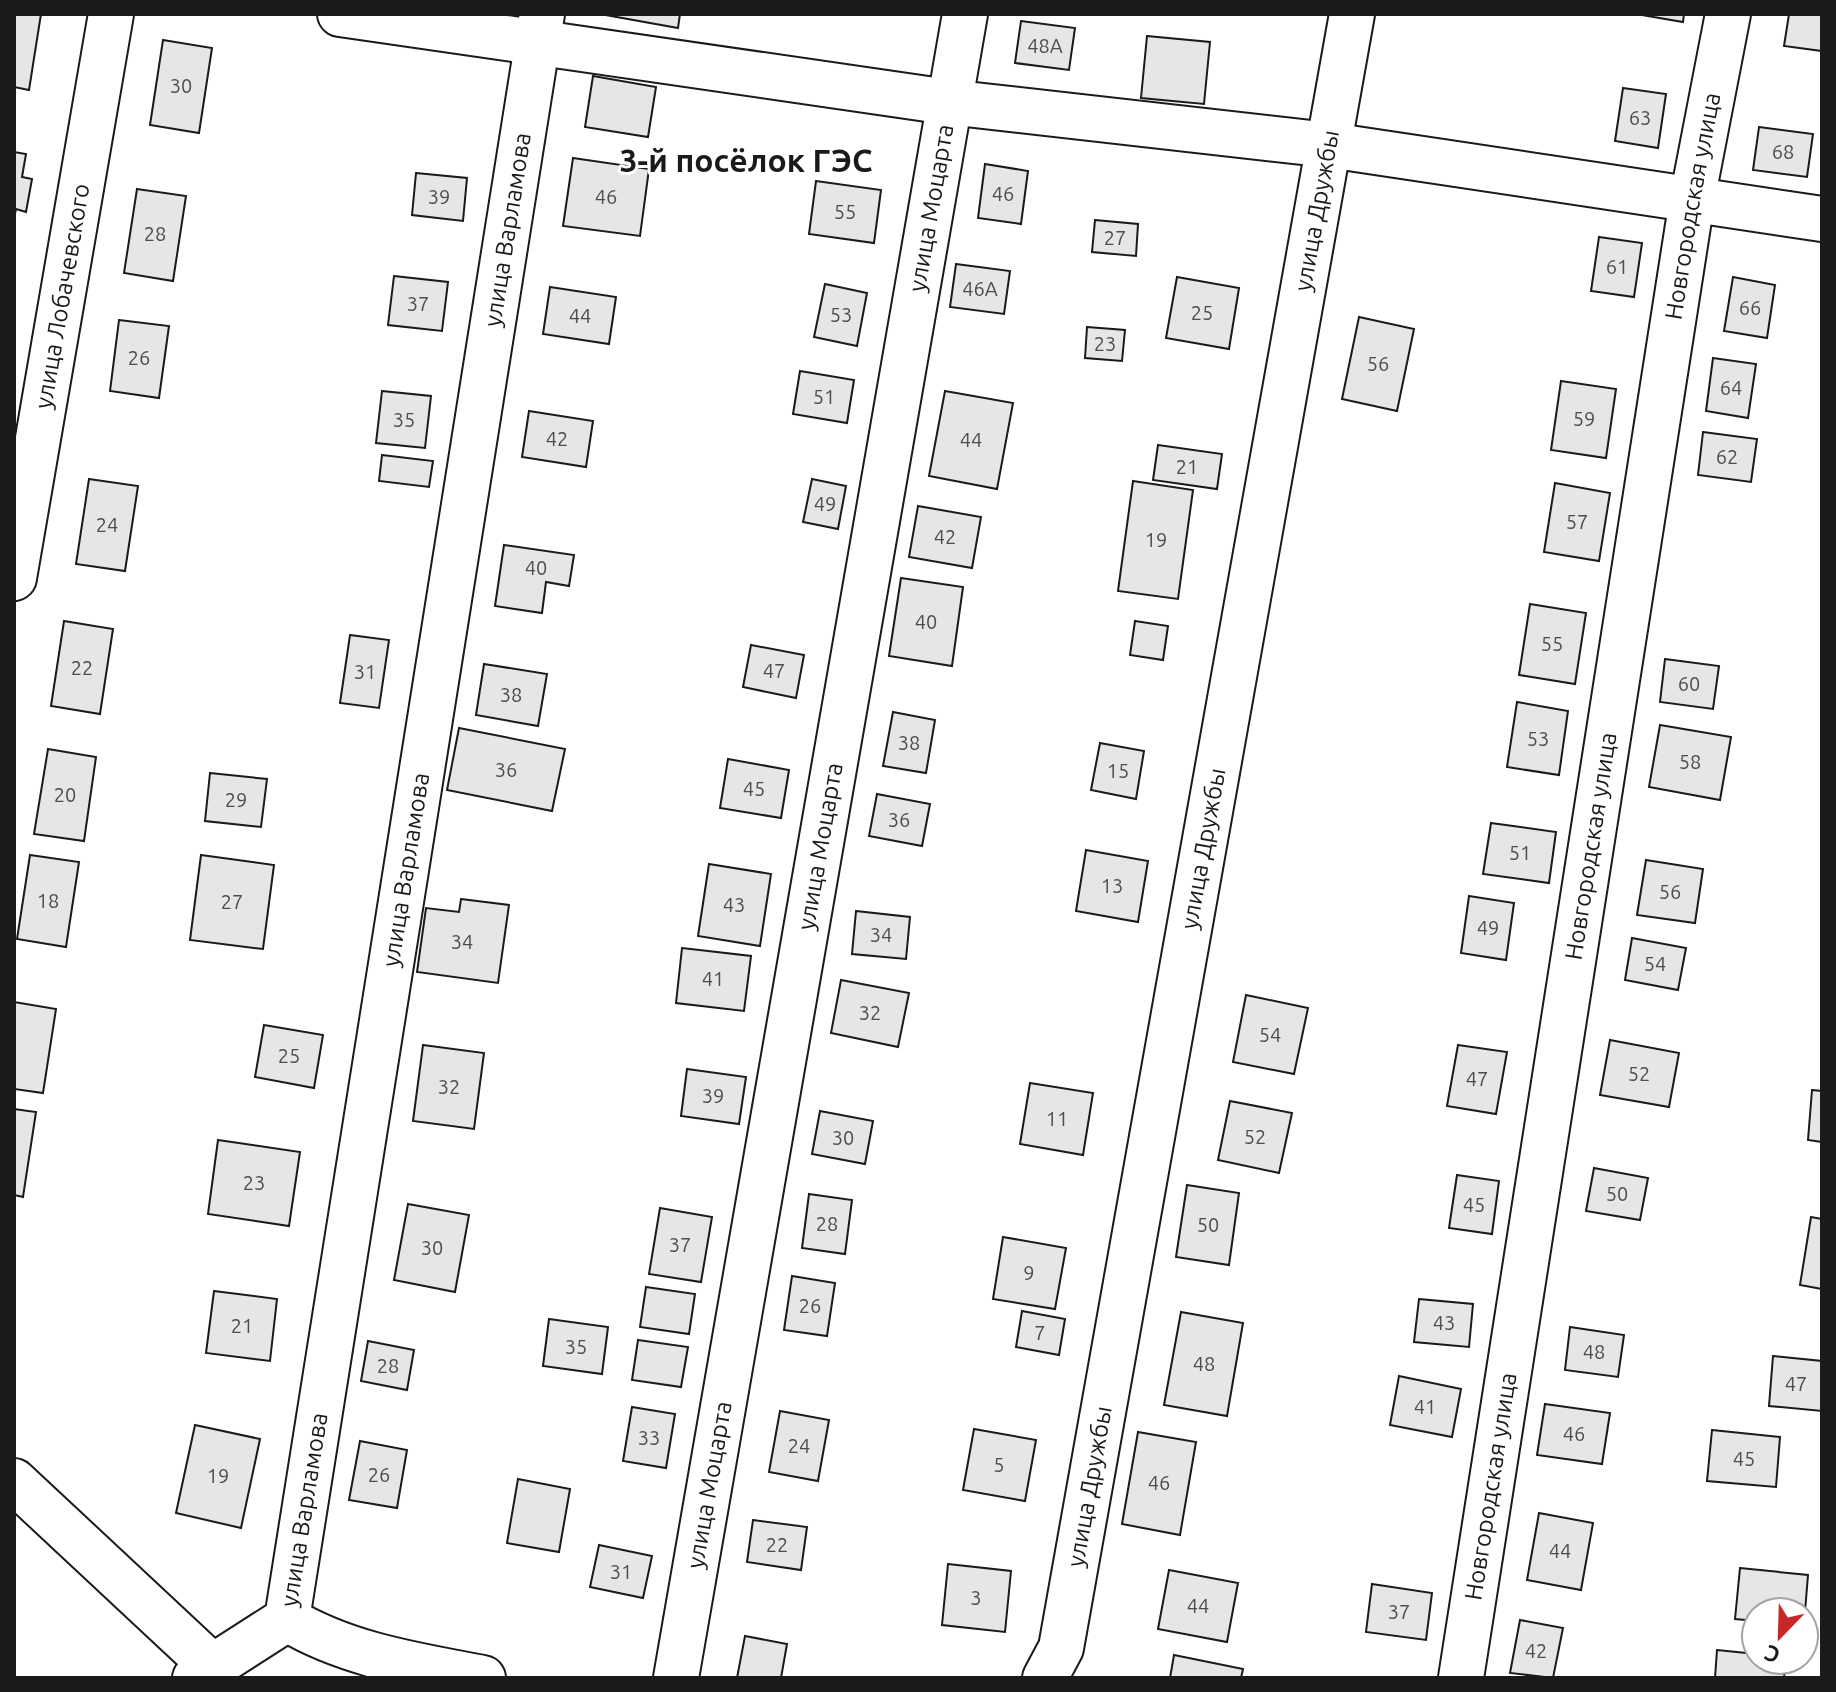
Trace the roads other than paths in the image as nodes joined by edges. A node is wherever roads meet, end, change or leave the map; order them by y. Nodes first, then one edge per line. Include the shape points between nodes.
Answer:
1 (111, 14) edge
2 (340, 14) edge
3 (965, 14) edge
4 (1352, 14) edge
5 (1728, 14) edge
6 (539, 27) edge
7 (948, 102) junction
8 (1329, 145) junction
9 (1692, 200) junction
10 (1822, 219) edge
11 (14, 578) edge
12 (14, 1481) edge
13 (287, 1619) junction
14 (203, 1672) edge
15 (483, 1678) edge
16 (676, 1678) edge
17 (1045, 1678) edge
18 (1461, 1678) edge

1 - 11 street, улица Лобачевского
2 - 6 street
3 - 7 street, улица Моцарта
4 - 8 street, улица Дружбы
5 - 9 street, Новгородская улица
6 - 7 street
6 - 13 street, улица Варламова
7 - 8 street
7 - 16 street, улица Моцарта
8 - 9 street
8 - 17 street, улица Дружбы via 1061,1648
9 - 10 street
9 - 18 street, Новгородская улица
12 - 14 street
13 - 14 street, улица Варламова
13 - 15 street via 315,1636 382,1659

